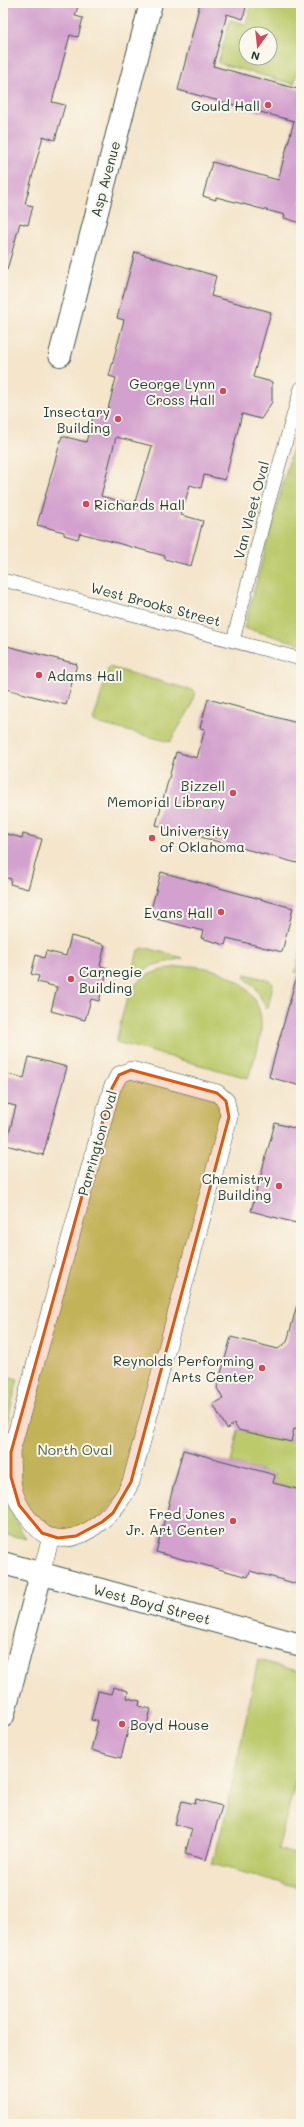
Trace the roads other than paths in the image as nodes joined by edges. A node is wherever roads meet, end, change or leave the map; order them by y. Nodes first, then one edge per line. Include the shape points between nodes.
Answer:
1 (151, 3) edge
2 (60, 355) dead end
3 (301, 388) edge
4 (3, 580) edge
5 (233, 641) junction
6 (301, 659) edge
7 (51, 1537) junction
8 (3, 1563) edge
9 (42, 1574) junction
10 (301, 1645) edge
11 (3, 1716) edge

1 - 2 street, Asp Avenue
3 - 5 street, Van Vleet Oval
4 - 5 street, West Brooks Street
5 - 6 street, West Brooks Street
7 - 7 street, Parrington Oval via 76,1536 102,1522 116,1508 131,1482 229,1116 226,1101 217,1093 131,1070 119,1075 112,1088 12,1452 11,1477 19,1505 36,1528
7 - 9 street
8 - 9 street, West Boyd Street
9 - 10 street, West Boyd Street
9 - 11 street

